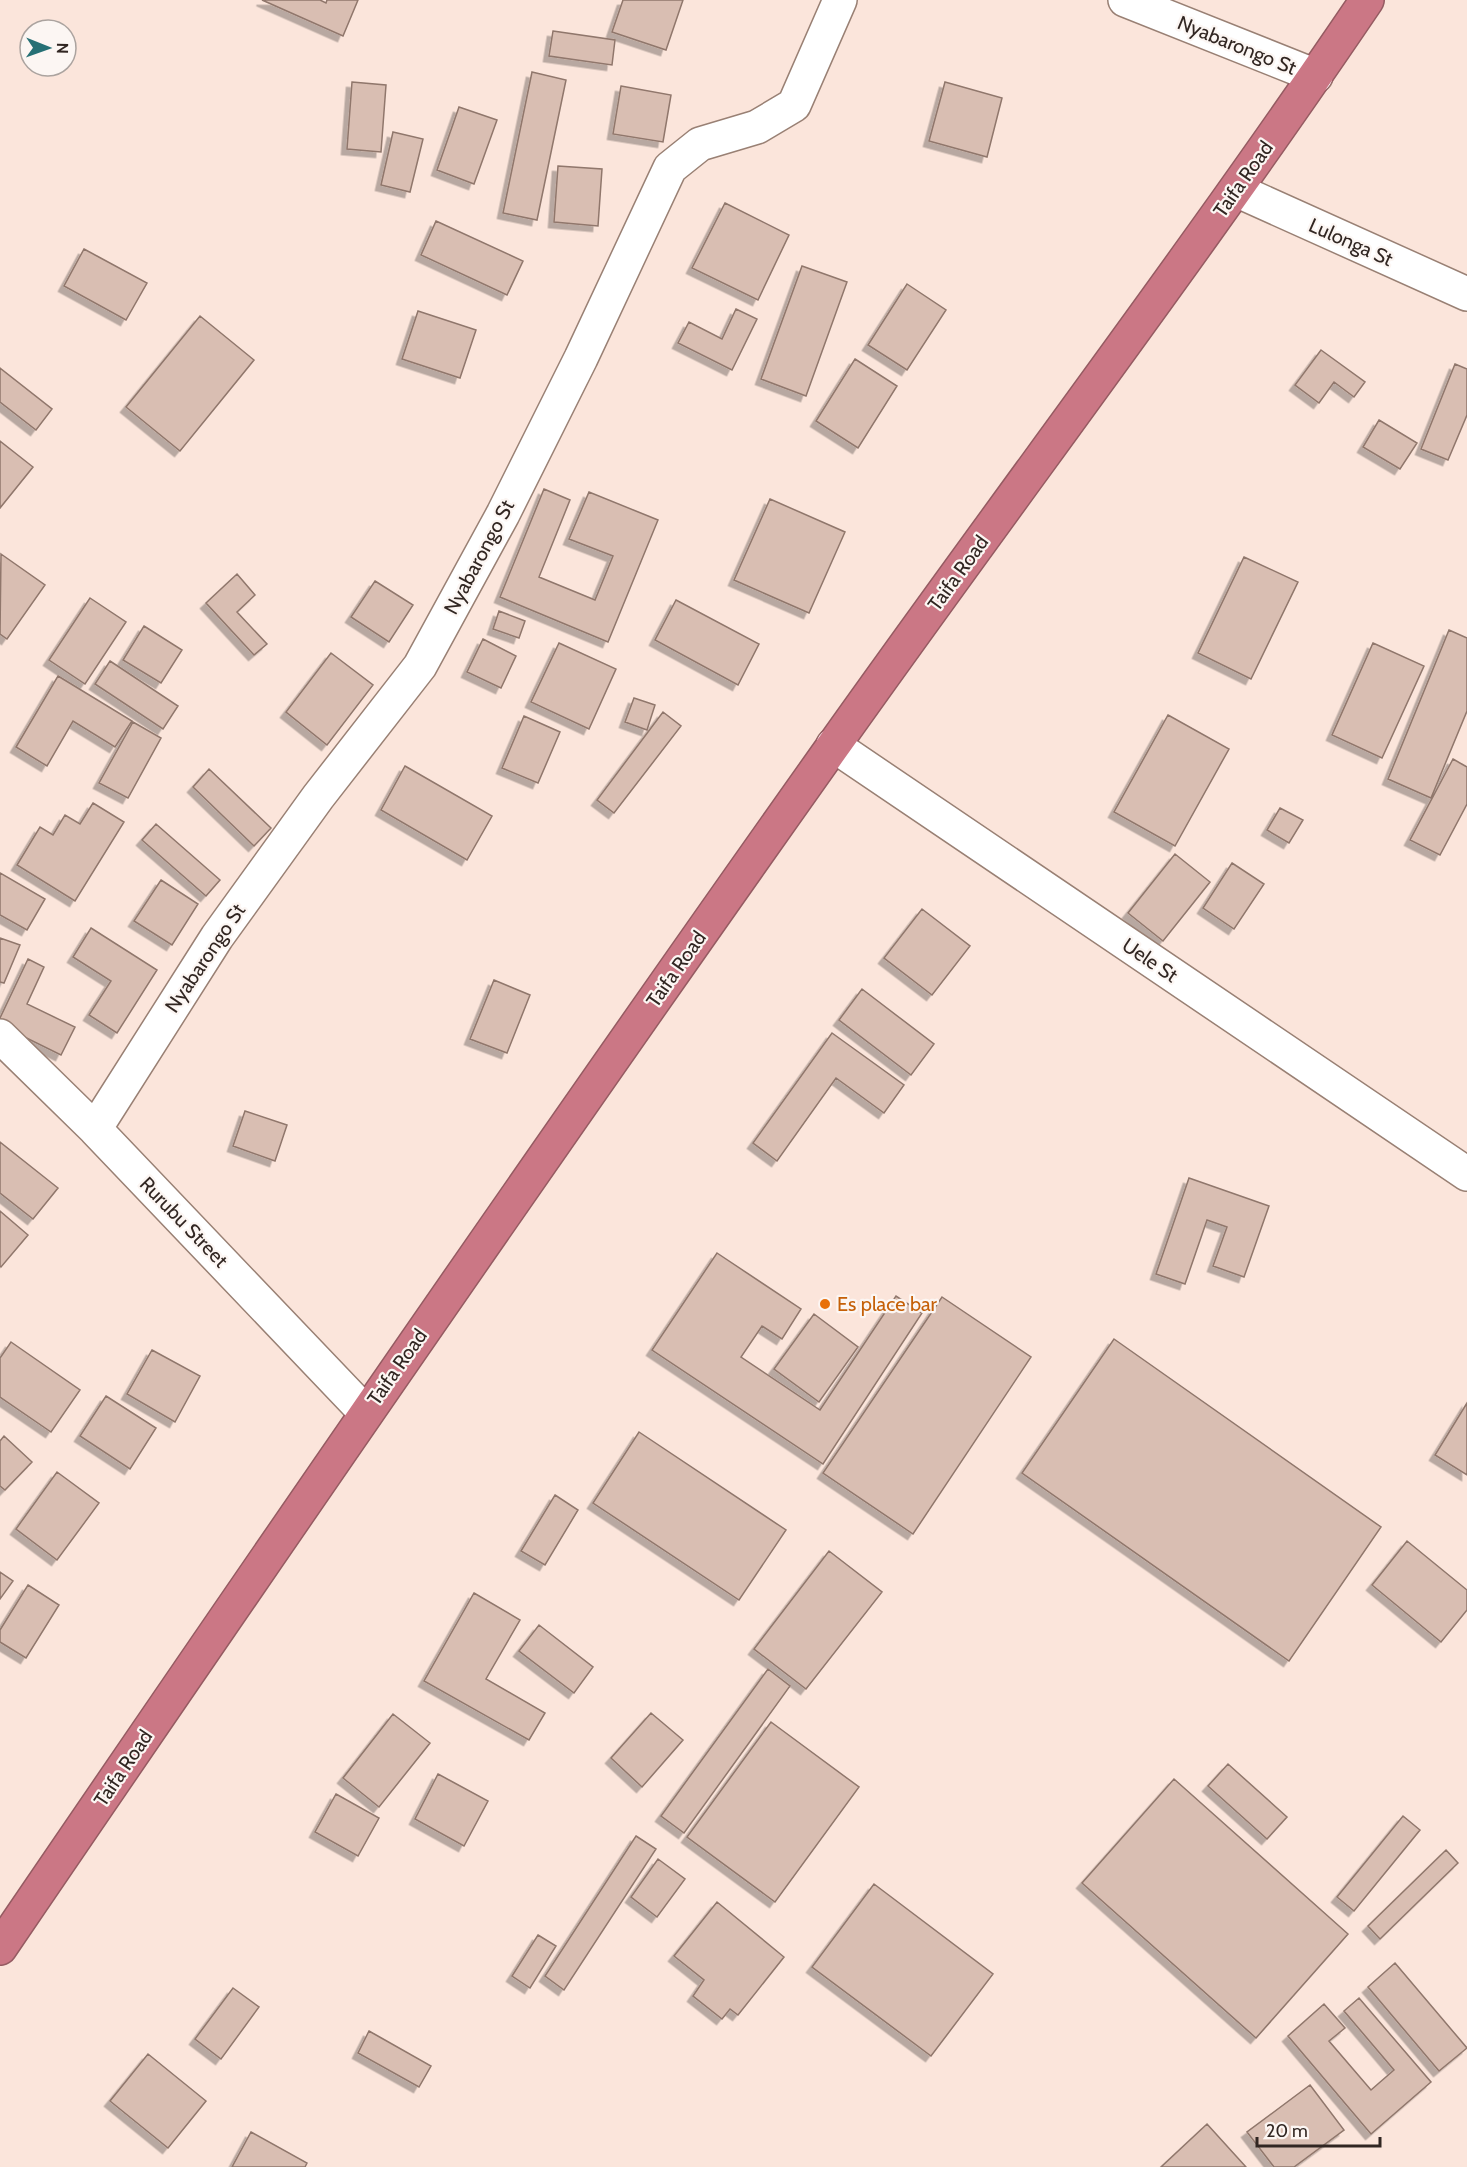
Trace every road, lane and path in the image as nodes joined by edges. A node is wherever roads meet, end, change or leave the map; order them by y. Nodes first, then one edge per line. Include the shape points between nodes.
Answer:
1 (840, 0) edge
2 (1125, 0) edge
3 (1367, 0) edge
4 (1316, 76) junction
5 (1236, 190) junction
6 (1467, 294) edge
7 (833, 745) junction
8 (0, 1036) edge
9 (94, 1129) junction
10 (1467, 1174) edge
11 (365, 1412) junction
12 (0, 1948) edge

1 - 9 street, Nyabarongo St via 794,105 757,127 700,144 670,168 566,389 420,666 318,797 218,936
2 - 4 street, Nyabarongo St
3 - 4 highway, Taifa Road
4 - 5 highway, Taifa Road
5 - 6 street, Lulonga St
5 - 7 highway, Taifa Road
7 - 10 street, Uele St
7 - 11 highway, Taifa Road
8 - 9 street, Rurubu Street
9 - 11 street, Rurubu Street
11 - 12 highway, Taifa Road

